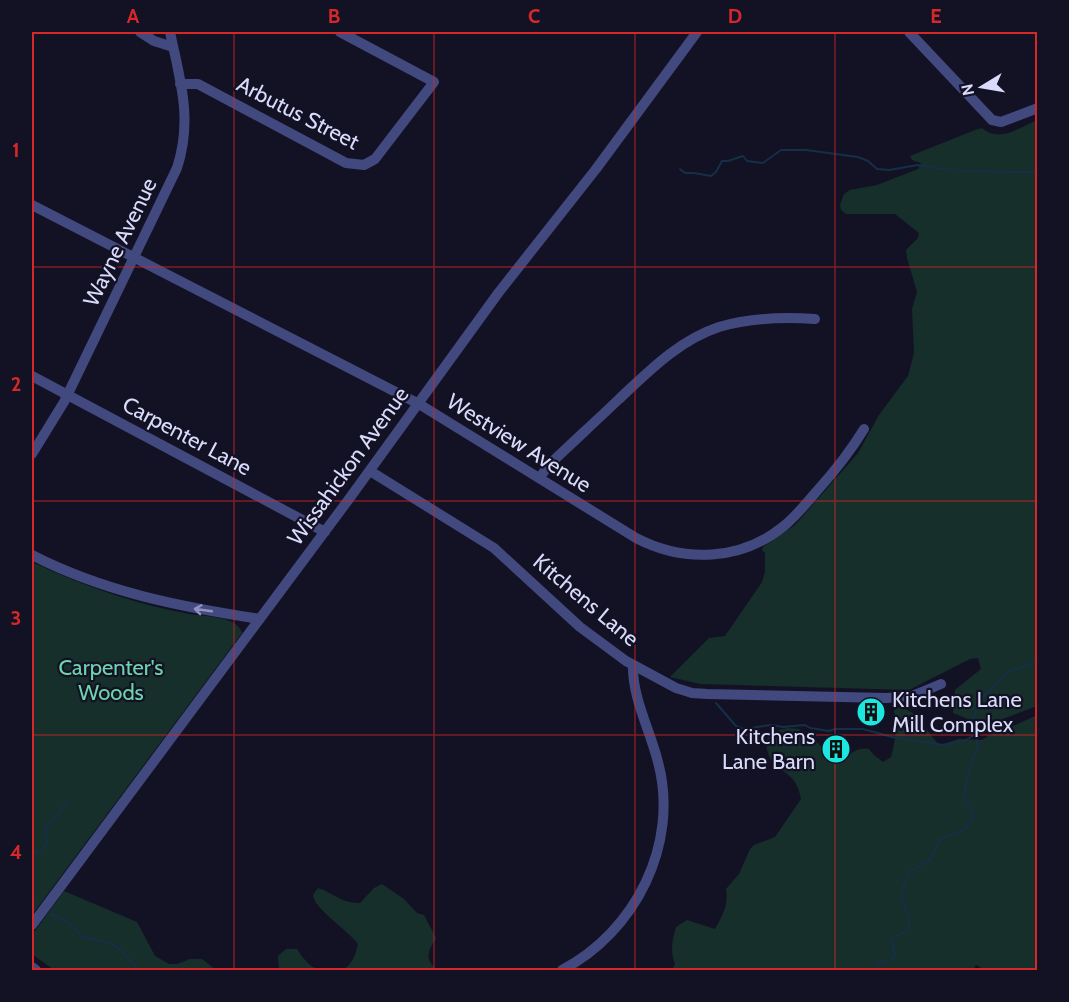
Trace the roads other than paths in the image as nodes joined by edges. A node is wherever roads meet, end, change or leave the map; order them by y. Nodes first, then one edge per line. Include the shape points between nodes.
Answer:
1 (140, 32) edge
2 (170, 32) edge
3 (340, 32) edge
4 (696, 32) edge
5 (909, 32) edge
6 (173, 47) junction
7 (180, 84) junction
8 (1038, 108) edge
9 (32, 205) edge
10 (134, 258) junction
11 (815, 319) dead end
12 (32, 376) edge
13 (67, 395) junction
14 (418, 404) junction
15 (864, 429) dead end
16 (32, 454) edge
17 (369, 471) junction
18 (539, 478) junction
19 (325, 532) junction
20 (32, 555) edge
21 (260, 619) junction
22 (633, 665) junction
23 (940, 684) dead end
24 (32, 925) edge
25 (32, 967) edge
26 (36, 970) edge
27 (562, 970) edge

1 - 6 street
2 - 6 street, Wayne Avenue
3 - 7 street, Arbutus Street via 434,82 370,163 346,163 198,84
4 - 14 street, Wissahickon Avenue
5 - 8 street via 998,122
6 - 7 street, Wayne Avenue
7 - 10 street, Wayne Avenue via 186,129 181,156
9 - 10 street, Westview Avenue
10 - 13 street, Wayne Avenue
10 - 14 street, Westview Avenue
11 - 18 street via 735,324 689,341 644,375
12 - 13 street, Carpenter Lane
13 - 16 street, Wayne Avenue
13 - 19 street, Carpenter Lane
14 - 17 street, Wissahickon Avenue
14 - 18 street, Westview Avenue
15 - 18 street, Westview Avenue via 843,462 784,526 752,546 726,553 681,554 652,546
17 - 19 street, Wissahickon Avenue
17 - 22 street, Kitchens Lane via 494,548 580,627
19 - 21 street, Wissahickon Avenue
21 -> 20 street via 132,595
21 - 24 street, Wissahickon Avenue
22 - 23 street, Kitchens Lane via 676,688 699,693 887,698 912,696
22 - 27 street via 634,683 660,771 663,818 658,846 649,877 617,928
25 - 26 street

